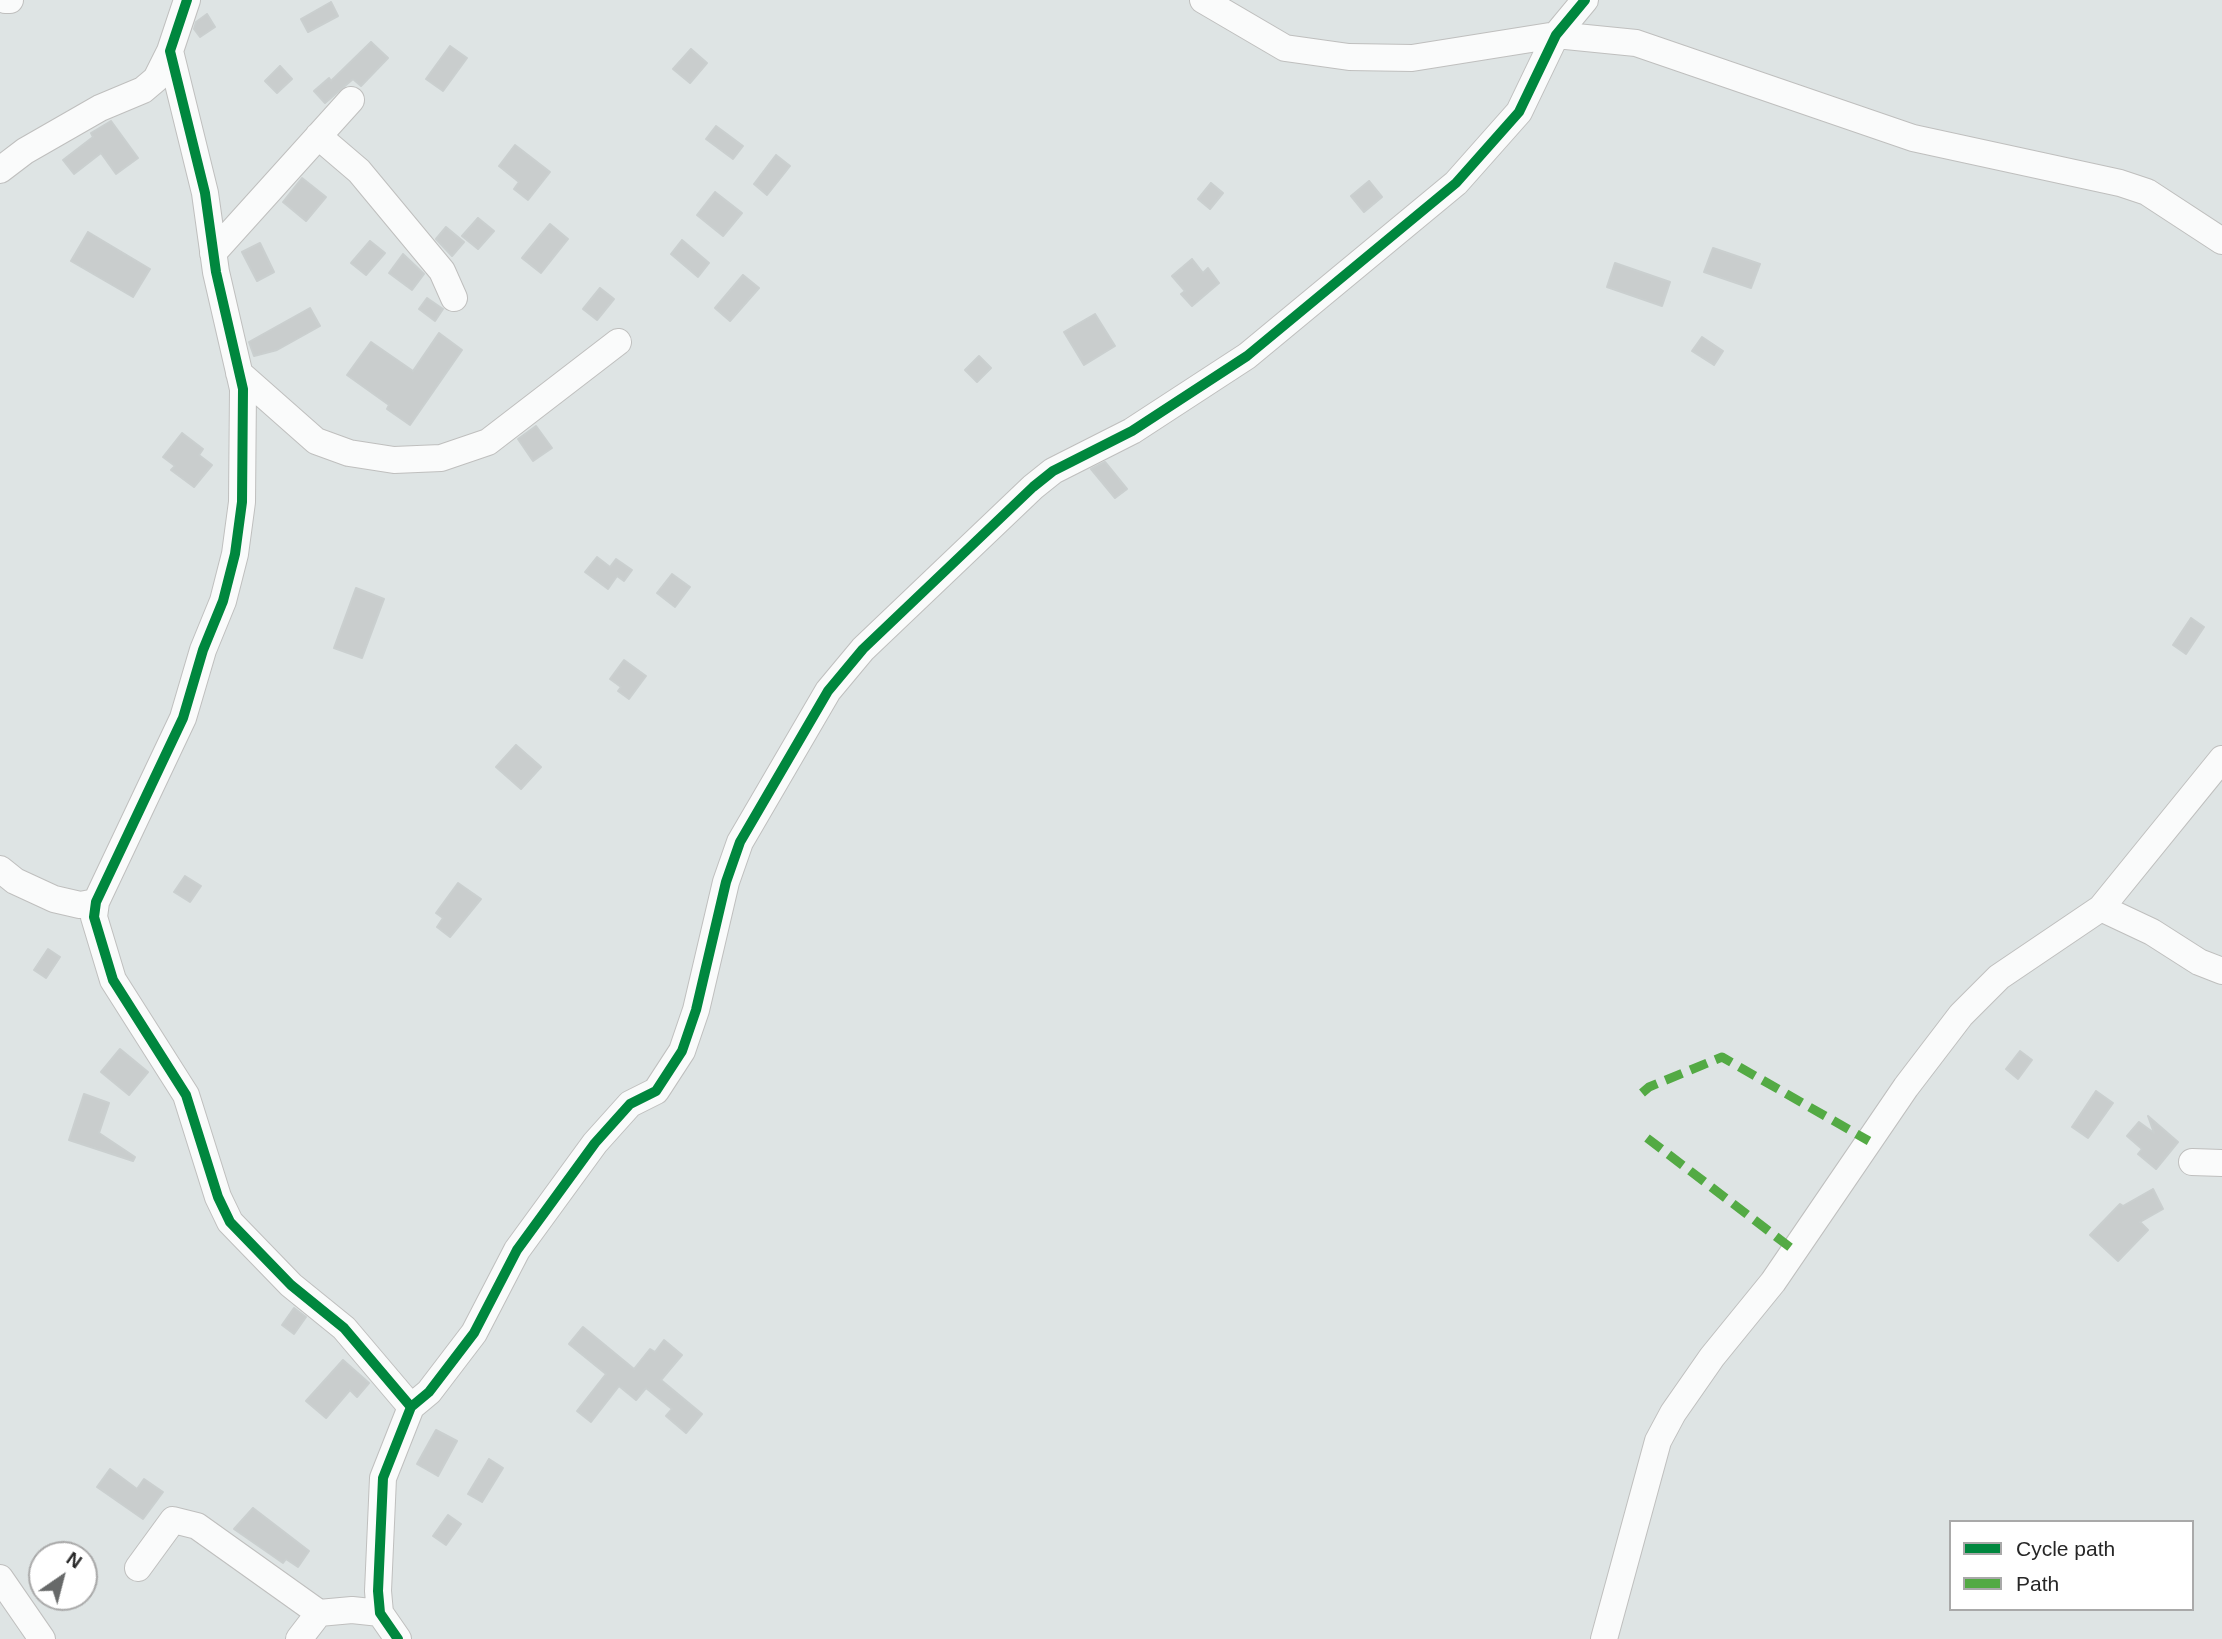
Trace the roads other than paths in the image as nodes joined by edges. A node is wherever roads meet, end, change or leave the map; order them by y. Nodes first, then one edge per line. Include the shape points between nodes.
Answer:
1 (187, 0) edge
2 (1203, 0) edge
3 (1584, 0) edge
4 (1556, 35) junction
5 (170, 51) junction
6 (351, 100) dead end
7 (318, 136) junction
8 (0, 170) edge
9 (2222, 241) edge
10 (213, 253) junction
11 (454, 298) dead end
12 (618, 342) dead end
13 (239, 373) junction
14 (2222, 759) edge
15 (0, 869) edge
16 (96, 902) junction
17 (2101, 908) junction
18 (2222, 971) edge
19 (2192, 1162) dead end
20 (2222, 1163) edge
21 (411, 1407) junction
22 (138, 1568) dead end
23 (0, 1578) edge
24 (319, 1613) junction
25 (380, 1613) junction
26 (42, 1639) edge
27 (299, 1639) edge
28 (398, 1639) edge
29 (1604, 1639) edge

1 - 5 street
2 - 4 street via 1286,48 1303,52 1412,58
3 - 4 street
4 - 9 street via 1636,43 1913,138 2120,183 2147,192
4 - 21 street via 1519,112 1456,183 1247,356 1132,430 1053,471 863,649 828,691 740,842 682,1051 656,1091 630,1104 595,1143 517,1250 474,1333 429,1392
5 - 8 street via 156,79 144,90 100,108
5 - 10 street via 205,193
6 - 7 street
7 - 10 street
7 - 11 street via 359,171 442,271
10 - 13 street
12 - 13 street via 488,442 441,458 394,460 349,453 316,441
13 - 16 street via 242,502 223,601 183,718
14 - 17 street
15 - 16 street via 54,899 80,905
16 - 21 street via 94,917 113,981 186,1095 230,1222 291,1285 344,1328
17 - 18 street
17 - 29 street via 1999,977 1961,1015 1906,1087 1773,1282 1673,1413 1647,1475
19 - 20 street
21 - 25 street via 383,1478
22 - 24 street via 173,1520 197,1526
23 - 26 street
24 - 25 street
24 - 27 street
25 - 28 street

